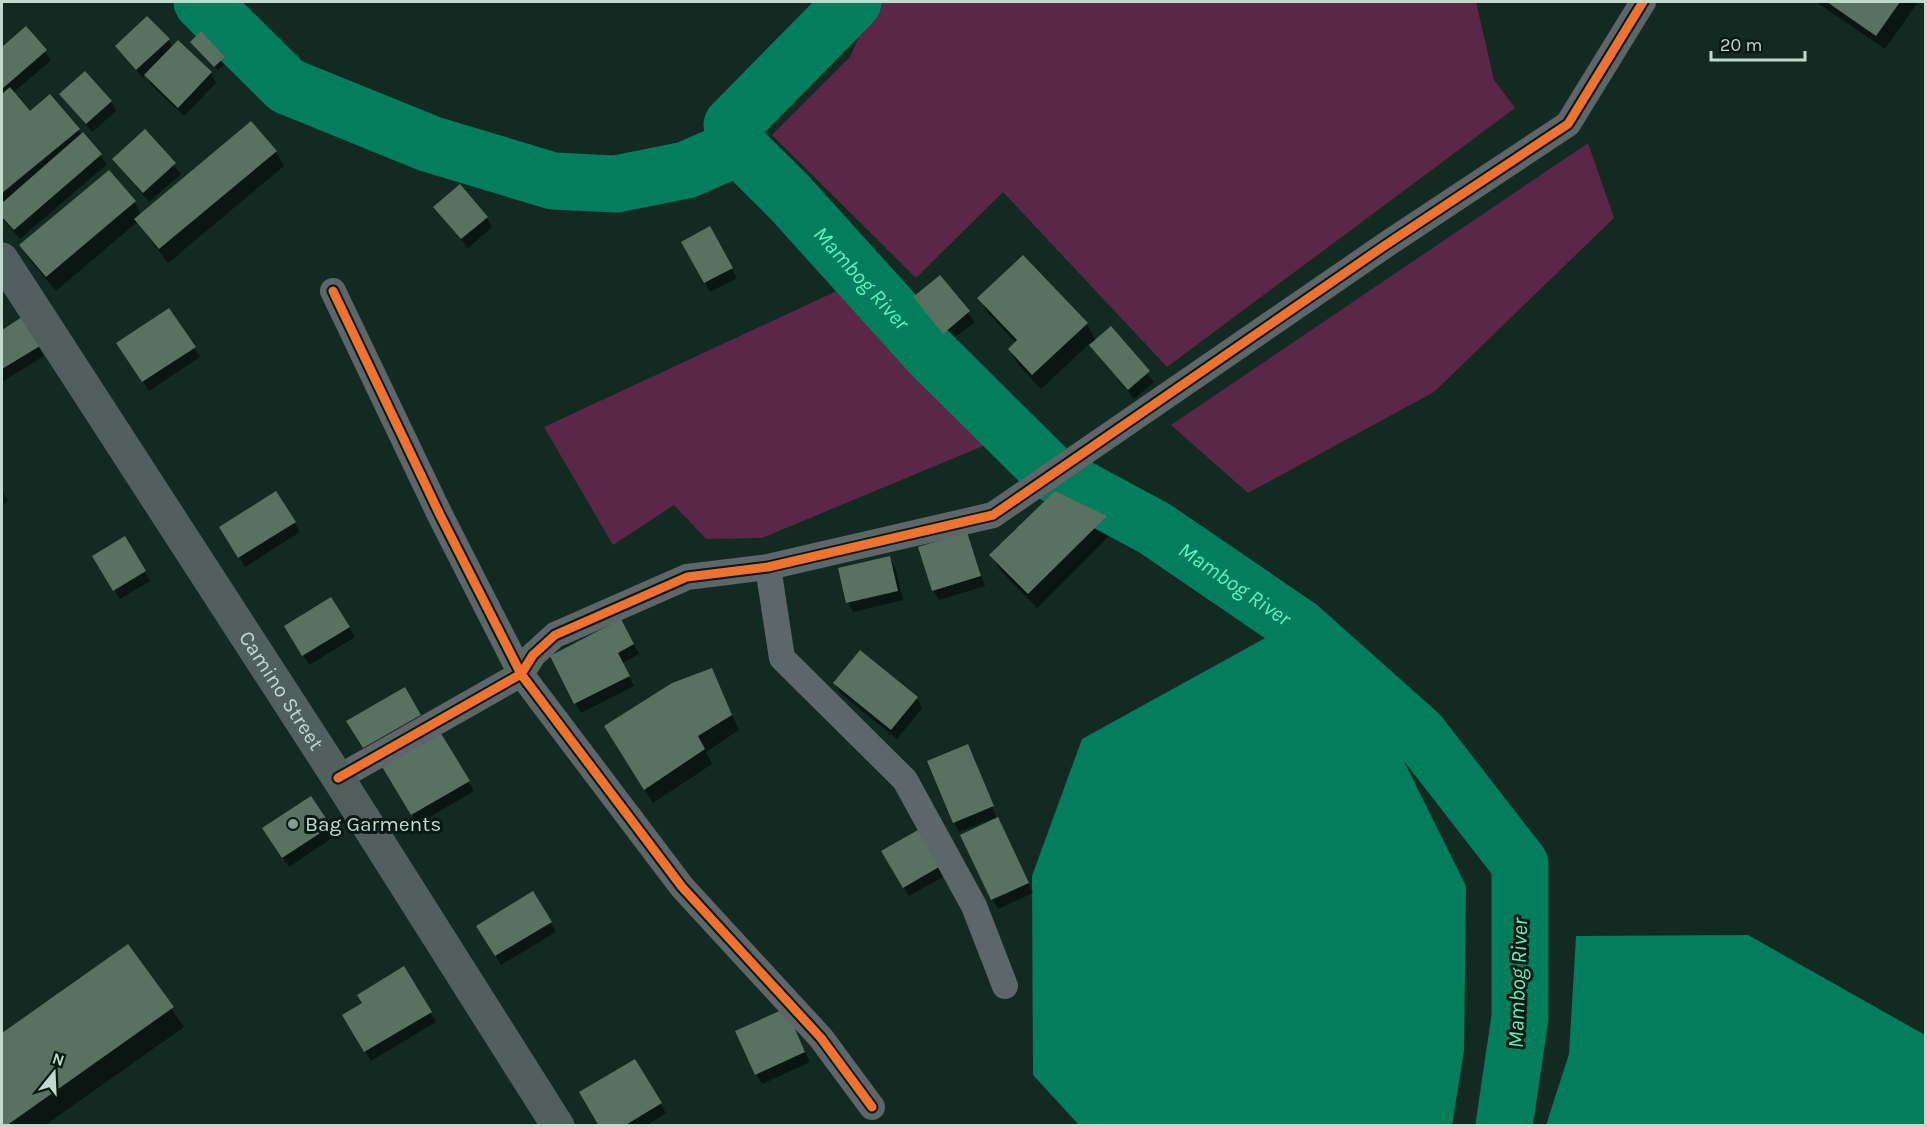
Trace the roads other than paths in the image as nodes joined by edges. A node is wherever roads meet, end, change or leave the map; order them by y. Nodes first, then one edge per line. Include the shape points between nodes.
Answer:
1 (1643, 2) edge
2 (2, 259) edge
3 (333, 291) dead end
4 (768, 567) junction
5 (521, 674) junction
6 (338, 778) junction
7 (1005, 986) dead end
8 (872, 1107) dead end
9 (558, 1125) edge

1 - 4 street via 1568,124 993,515
2 - 6 main road, Camino Street
3 - 5 street
4 - 5 street via 677,581 555,635 533,655
4 - 7 street via 782,658 905,780 974,906
5 - 6 street
5 - 8 street via 682,887 821,1038
6 - 9 main road, Camino Street

